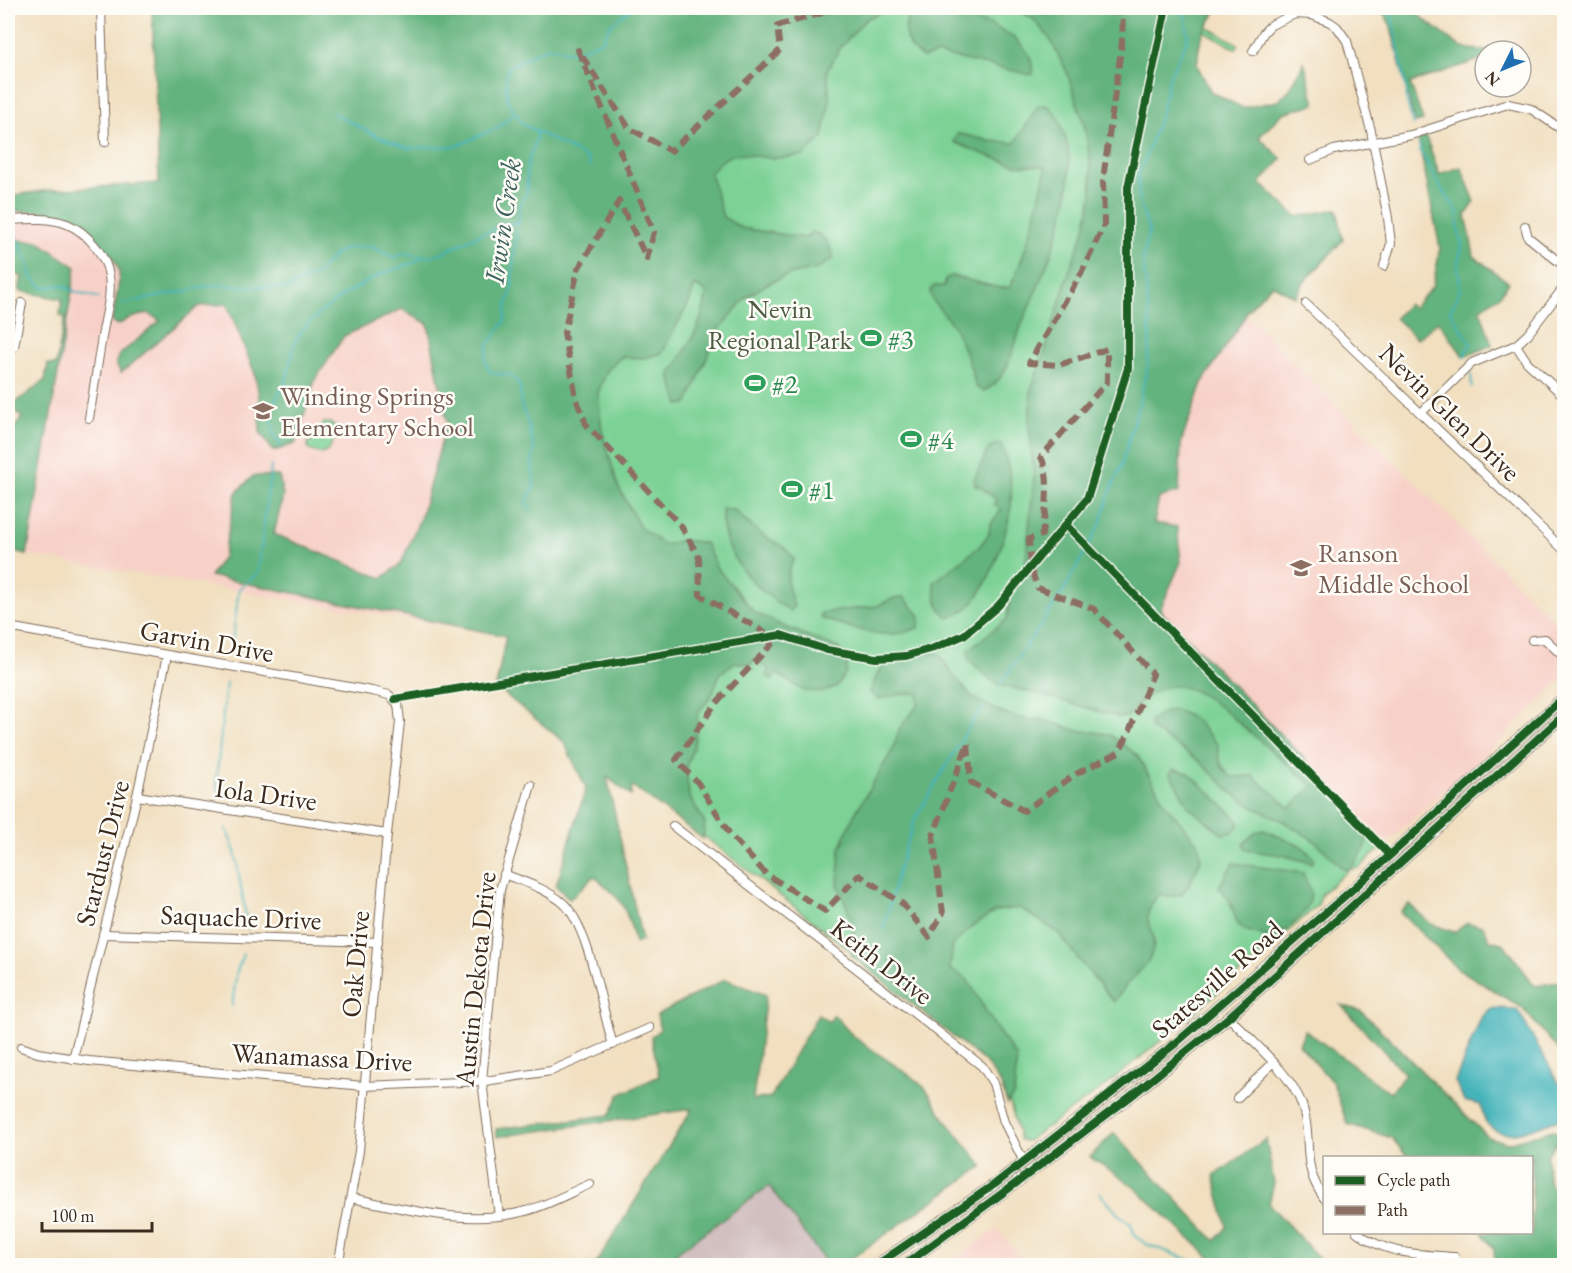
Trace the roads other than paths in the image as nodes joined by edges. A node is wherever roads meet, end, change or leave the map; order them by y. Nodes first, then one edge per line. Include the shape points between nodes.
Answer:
1 (8, 8) edge
2 (14, 8) edge
3 (101, 8) edge
4 (1253, 51) dead end
5 (1564, 131) edge
6 (105, 142) dead end
7 (1373, 142) junction
8 (1310, 160) dead end
9 (8, 220) edge
10 (1525, 226) dead end
11 (1384, 266) dead end
12 (1564, 266) edge
13 (1564, 287) edge
14 (22, 303) dead end
15 (1306, 304) dead end
16 (8, 327) edge
17 (17, 329) junction
18 (1516, 345) junction
19 (14, 348) dead end
20 (1564, 396) edge
21 (1421, 413) junction
22 (88, 418) dead end
23 (1564, 550) edge
24 (8, 627) edge
25 (1532, 640) dead end
26 (167, 656) junction
27 (1564, 657) edge
28 (1564, 697) edge
29 (397, 702) joint
30 (1564, 715) edge
31 (531, 785) dead end
32 (137, 796) junction
33 (673, 826) dead end
34 (387, 834) junction
35 (504, 874) junction
36 (104, 934) junction
37 (378, 942) junction
38 (1229, 1017) junction
39 (650, 1028) dead end
40 (613, 1045) junction
41 (21, 1047) dead end
42 (73, 1059) junction
43 (1273, 1063) junction
44 (482, 1081) junction
45 (364, 1086) junction
46 (1237, 1098) dead end
47 (1024, 1162) junction
48 (590, 1184) dead end
49 (1323, 1196) edge
50 (351, 1198) junction
51 (499, 1216) junction
52 (1358, 1234) edge
53 (1455, 1257) dead end
54 (338, 1266) edge
55 (874, 1266) edge
56 (903, 1266) edge

1 - 2 street
3 - 6 street
4 - 7 street via 1264,32 1286,17 1304,14 1337,27 1347,41
5 - 7 street via 1531,109 1508,104 1411,135
7 - 8 street via 1334,150
7 - 11 street via 1391,244
9 - 22 street via 40,219 68,225 90,241 105,263 109,275 108,300
10 - 12 street via 1528,237
13 - 18 street
14 - 17 street
15 - 21 street, Nevin Glen Drive
16 - 17 street
17 - 19 street
18 - 20 street via 1527,362
18 - 21 street via 1472,363
21 - 23 street, Nevin Glen Drive
24 - 26 street, Garvin Drive
25 - 27 street via 1545,639
26 - 29 street, Garvin Drive via 389,695
26 - 32 street, Stardust Drive
28 - 47 main road, Statesville Road via 1226,1001
29 - 34 street, Oak Drive via 400,722
30 - 38 main road, Statesville Road
31 - 35 street, Austin Dekota Drive
32 - 34 street, Iola Drive
32 - 36 street, Stardust Drive
33 - 47 street, Keith Drive via 982,1066 993,1083 1004,1122
34 - 37 street, Oak Drive
35 - 40 street via 550,893 573,914 586,943
35 - 44 street, Austin Dekota Drive
36 - 37 street, Saquache Drive
36 - 42 street, Stardust Drive
37 - 45 street, Oak Drive
38 - 43 street
38 - 56 main road, Statesville Road via 1032,1172
39 - 40 street, Wanamassa Drive
40 - 44 street, Wanamassa Drive via 551,1071
41 - 42 street, Wanamassa Drive
42 - 45 street, Wanamassa Drive
43 - 46 street
43 - 49 street via 1294,1088 1303,1107 1308,1162
44 - 45 street, Wanamassa Drive
44 - 51 street, Austin Dekota Drive
45 - 50 street, Oak Drive via 360,1151
47 - 55 main road, Statesville Road
48 - 51 street via 526,1211
50 - 51 street via 458,1217
50 - 54 street, Oak Drive
52 - 53 street via 1387,1249

